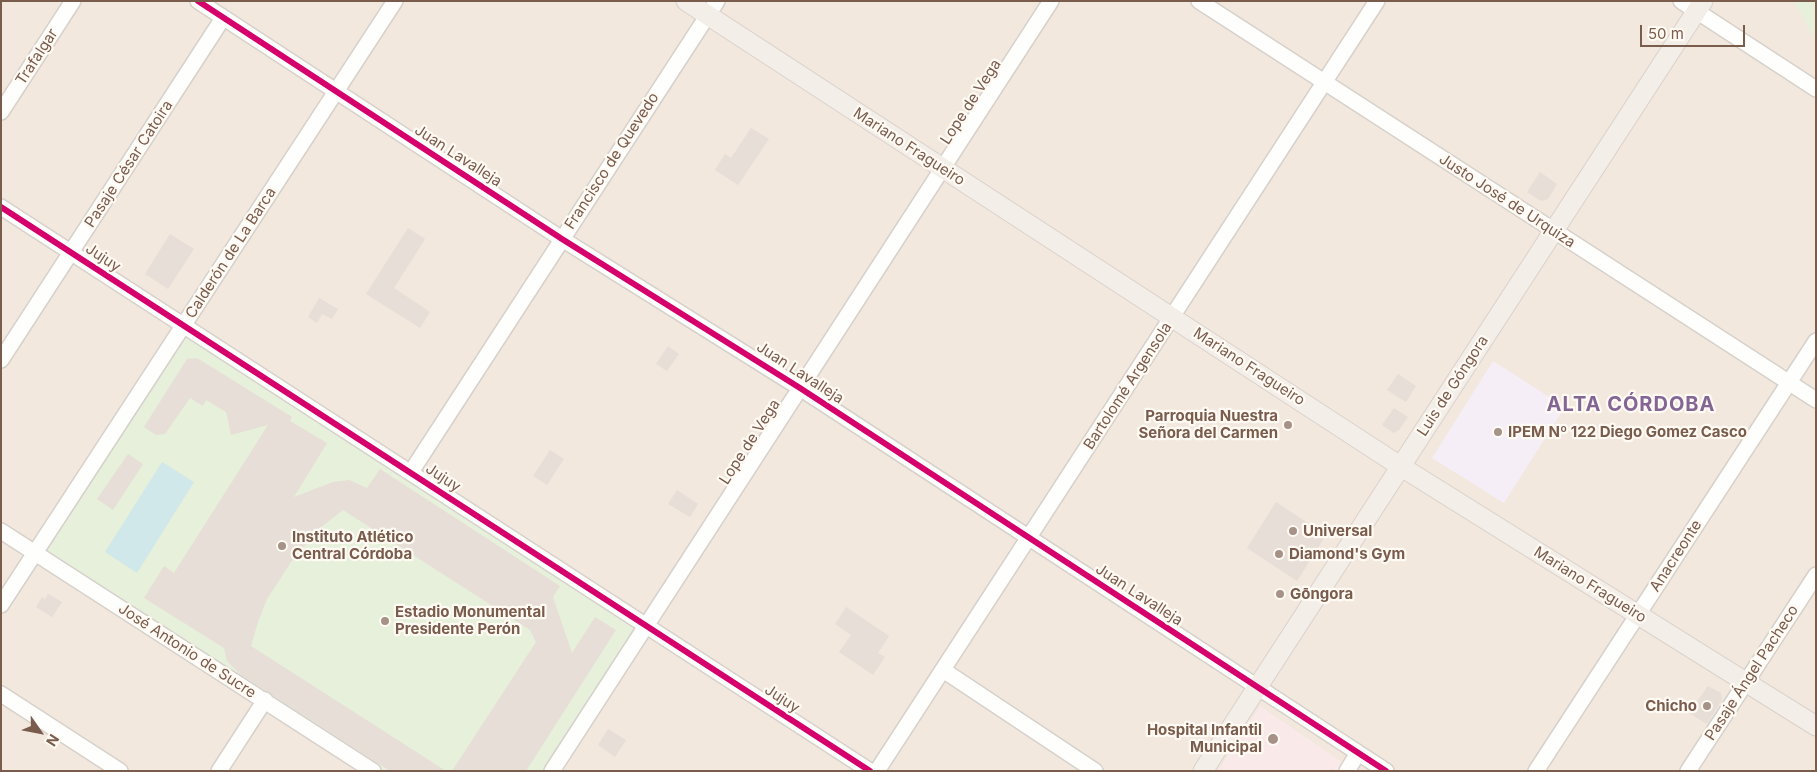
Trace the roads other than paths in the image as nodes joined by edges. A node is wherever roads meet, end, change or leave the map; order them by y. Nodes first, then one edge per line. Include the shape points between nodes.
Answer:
1 (73, 1) edge
2 (198, 1) edge
3 (395, 1) edge
4 (686, 1) edge
5 (1051, 1) edge
6 (1199, 1) edge
7 (1377, 1) edge
8 (1694, 5) edge
9 (712, 8) edge
10 (224, 18) junction
11 (1325, 82) junction
12 (1816, 89) edge
13 (336, 92) junction
14 (1, 112) edge
15 (943, 169) junction
16 (1, 207) edge
17 (1554, 231) junction
18 (562, 239) junction
19 (71, 252) junction
20 (1172, 318) junction
21 (183, 326) junction
22 (1816, 341) edge
23 (1, 360) edge
24 (1789, 382) junction
25 (800, 388) junction
26 (1816, 400) edge
27 (1400, 466) junction
28 (411, 472) junction
29 (1, 530) edge
30 (1029, 538) junction
31 (35, 552) junction
32 (1816, 575) edge
33 (1, 605) edge
34 (1638, 615) junction
35 (646, 626) junction
36 (943, 670) junction
37 (1746, 682) junction
38 (1257, 687) junction
39 (1, 694) edge
40 (265, 700) junction
41 (1816, 726) edge
42 (1358, 753) junction
43 (120, 771) edge
44 (219, 771) edge
45 (373, 771) edge
46 (552, 771) edge
47 (870, 771) edge
48 (877, 771) edge
49 (1095, 771) edge
50 (1203, 771) edge
51 (1347, 771) edge
52 (1386, 771) edge
53 (1536, 771) edge
54 (1688, 771) edge

1 - 14 street, Trafalgar
2 - 10 street, Juan Lavalleja
3 - 13 street, Calderón de La Barca
4 - 9 main road, Mariano Fragueiro
5 - 15 street, Lope de Vega
6 - 11 street, Justo José de Urquiza
7 - 11 street, Bartolomé Argensola
8 - 12 street
8 - 17 main road, Luis de Góngora
9 - 15 main road, Mariano Fragueiro
9 - 18 street, Francisco de Quevedo
10 - 13 street, Juan Lavalleja
10 - 19 street, Pasaje César Catoira
11 - 17 street, Justo José de Urquiza
11 - 20 street, Bartolomé Argensola
13 - 18 street, Juan Lavalleja
13 - 21 street, Calderón de La Barca
15 - 20 main road, Mariano Fragueiro
15 - 25 street, Lope de Vega
16 - 19 street, Jujuy
17 - 24 street, Justo José de Urquiza
17 - 27 main road, Luis de Góngora
18 - 25 street, Juan Lavalleja
18 - 28 street, Francisco de Quevedo
19 - 21 street, Jujuy
19 - 23 street, Pasaje César Catoira
20 - 27 main road, Mariano Fragueiro
20 - 30 street, Bartolomé Argensola
21 - 28 street, Jujuy
21 - 31 street, Calderón de La Barca
22 - 24 street, Anacreonte
24 - 26 street, Justo José de Urquiza
24 - 34 street, Anacreonte
25 - 30 street, Juan Lavalleja
25 - 35 street, Lope de Vega
27 - 34 main road, Mariano Fragueiro
27 - 38 main road, Luis de Góngora
28 - 35 street, Jujuy
29 - 31 street, José Antonio de Sucre
30 - 36 street, Bartolomé Argensola
30 - 38 street, Juan Lavalleja
31 - 33 street, Calderón de La Barca
31 - 40 street, José Antonio de Sucre
32 - 37 street, Pasaje Ángel Pacheco
34 - 37 main road, Mariano Fragueiro
34 - 53 street, Anacreonte
35 - 46 street, Lope de Vega
35 - 47 street, Jujuy
36 - 48 street, Bartolomé Argensola
36 - 49 street
37 - 41 main road, Mariano Fragueiro
37 - 54 street, Pasaje Ángel Pacheco
38 - 42 street, Juan Lavalleja
38 - 50 main road, Luis de Góngora
39 - 43 street
40 - 44 street
40 - 45 street, José Antonio de Sucre
42 - 51 street
42 - 52 street, Juan Lavalleja

